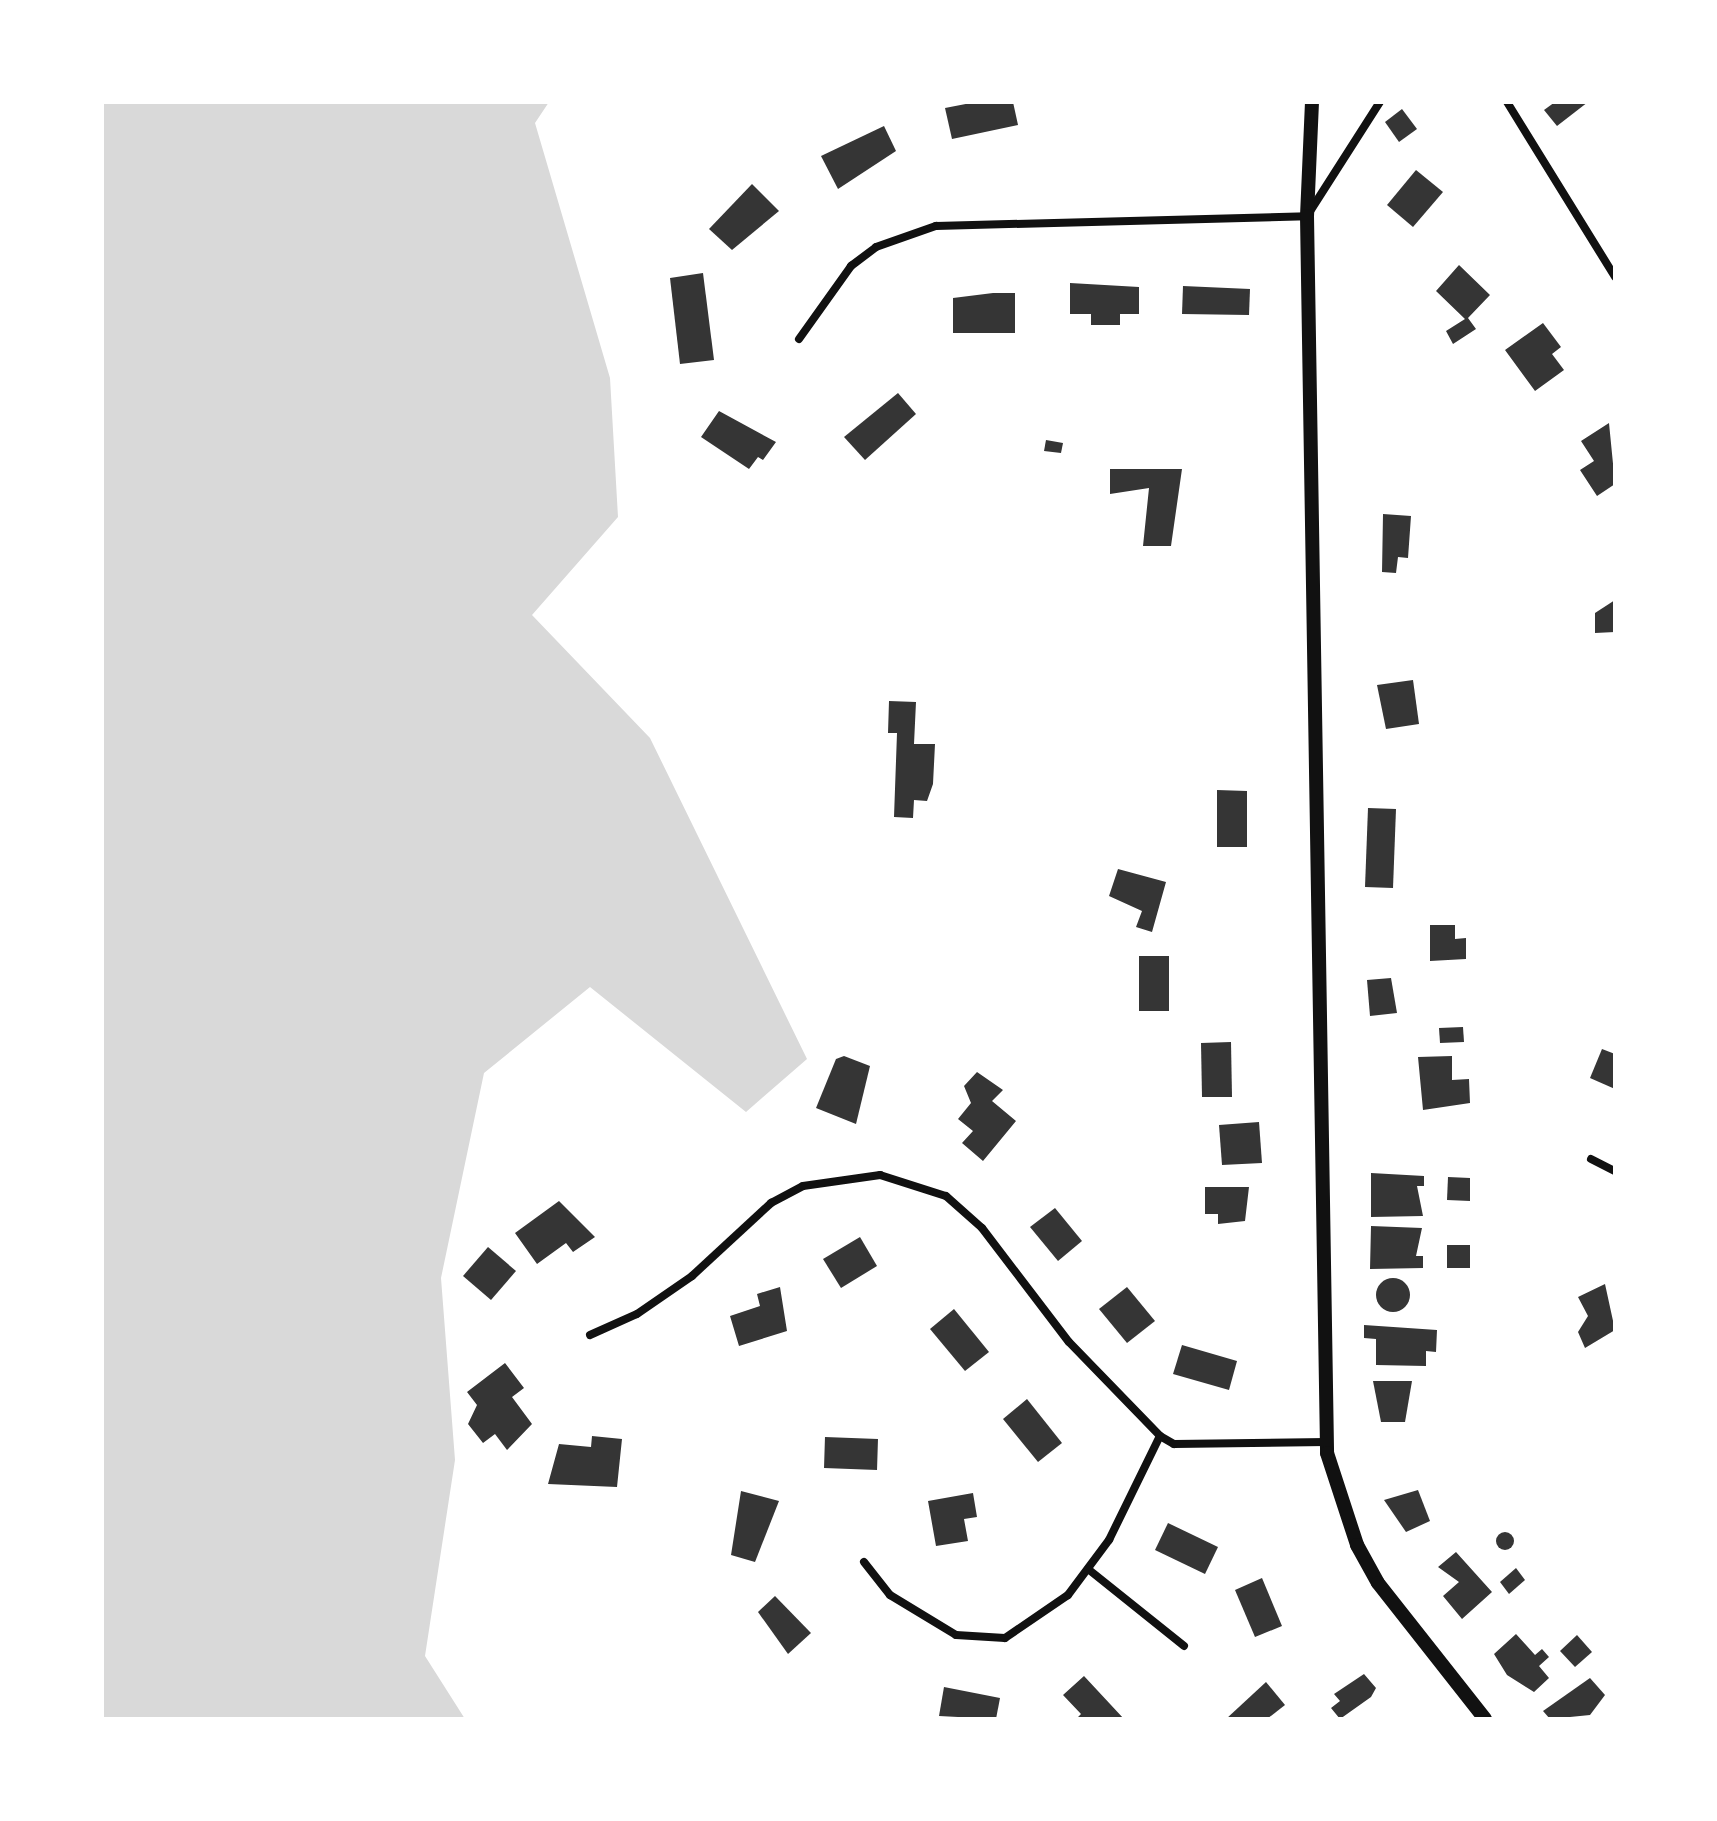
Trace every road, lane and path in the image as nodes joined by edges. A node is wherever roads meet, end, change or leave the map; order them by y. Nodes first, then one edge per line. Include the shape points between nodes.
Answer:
1 (1312, 102) edge
2 (1380, 102) edge
3 (1507, 102) edge
4 (1307, 216) junction
5 (1615, 277) edge
6 (799, 339) dead end
7 (1591, 1159) dead end
8 (1615, 1171) edge
9 (590, 1335) dead end
10 (1160, 1436) junction
11 (1326, 1442) junction
12 (864, 1562) dead end
13 (1088, 1569) junction
14 (1184, 1646) dead end
15 (1485, 1719) edge

1 - 4 street
2 - 4 street
3 - 5 street
4 - 6 street via 936,226 876,247 851,266
4 - 11 street
7 - 8 street
9 - 10 street via 692,1276 771,1203 828,1179 880,1175 946,1196 982,1228 1069,1342
10 - 11 street via 1174,1444
10 - 13 street
11 - 15 street via 1357,1545 1378,1583
12 - 13 street via 890,1595 919,1615 956,1635 980,1638 1005,1638 1033,1623
13 - 14 street

